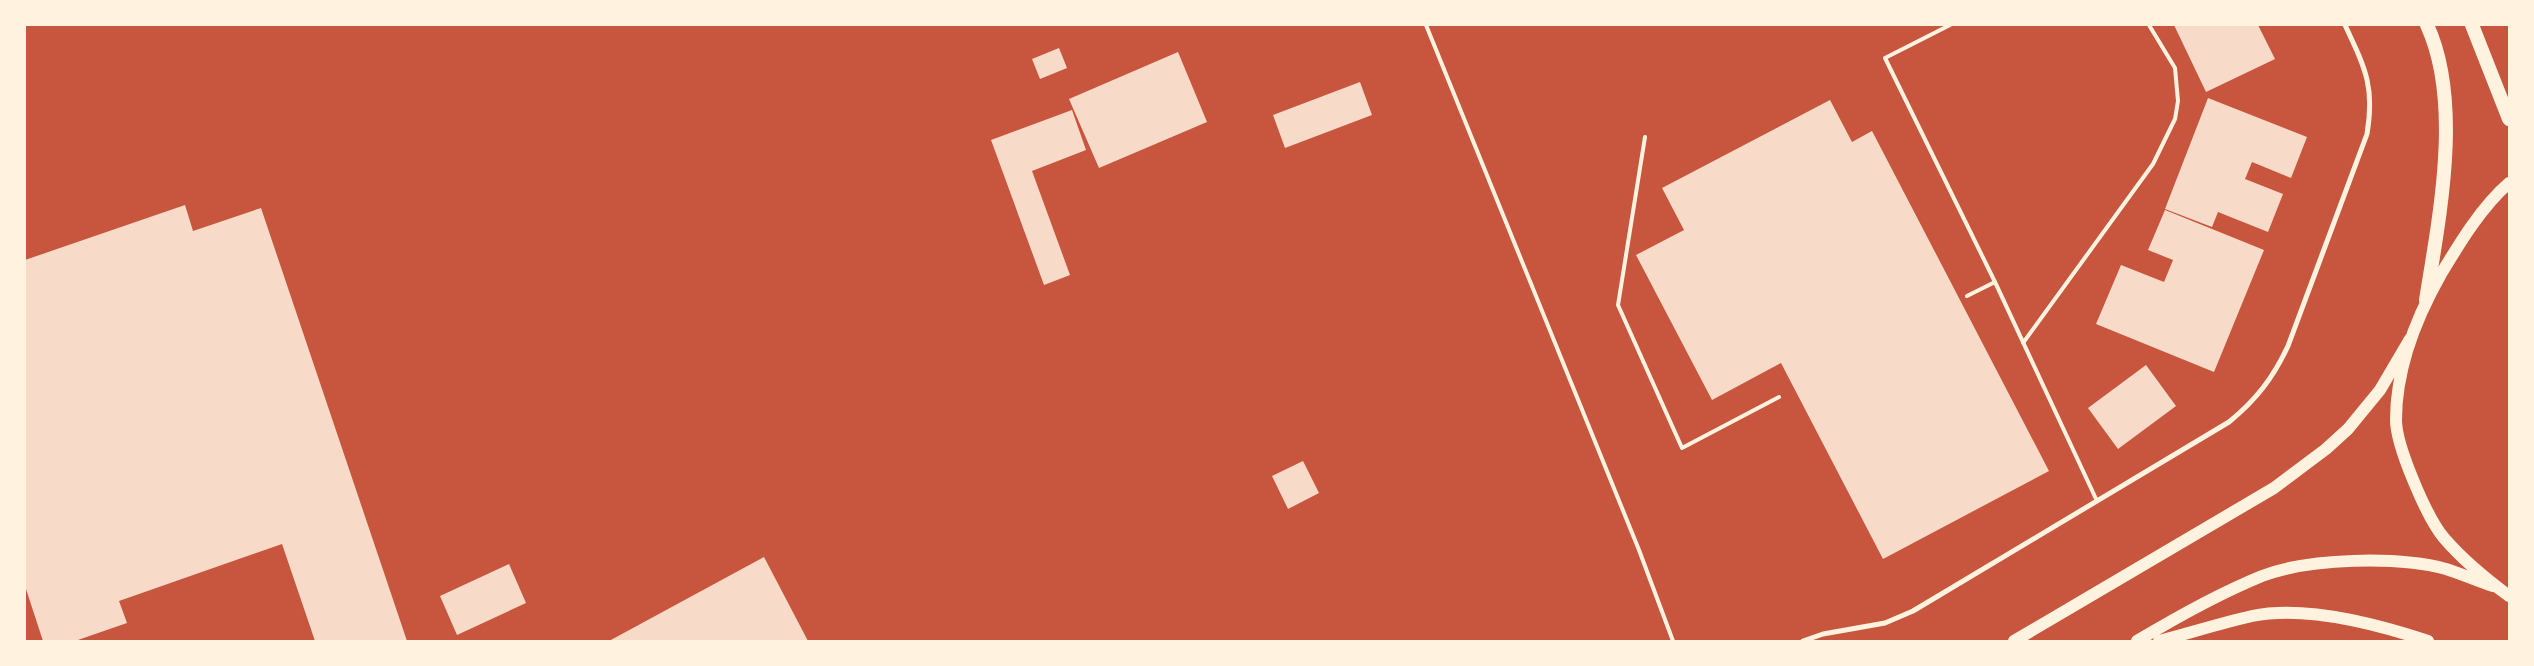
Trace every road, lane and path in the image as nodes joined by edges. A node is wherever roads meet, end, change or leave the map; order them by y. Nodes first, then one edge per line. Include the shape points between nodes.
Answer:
1 (1426, 25) edge
2 (1950, 25) edge
3 (2149, 25) edge
4 (2345, 25) edge
5 (2426, 25) edge
6 (2472, 25) edge
7 (2509, 120) edge
8 (1645, 137) dead end
9 (2509, 183) edge
10 (1994, 282) junction
11 (1967, 296) dead end
12 (2426, 300) junction
13 (2410, 339) junction
14 (2023, 343) junction
15 (1779, 397) dead end
16 (2097, 501) junction
17 (2504, 592) edge
18 (1673, 641) edge
19 (1804, 641) edge
20 (2014, 641) edge
21 (2136, 641) edge
22 (2159, 641) edge
23 (2428, 641) edge

1 - 18 lane
2 - 10 lane via 1885,58
3 - 14 lane via 2175,68 2178,101 2175,119 2153,164
4 - 16 street via 2366,70 2371,103 2367,134 2274,376 2256,399 2230,422
5 - 12 highway via 2442,75 2445,134 2444,181
6 - 7 highway
8 - 15 lane via 1618,305 1682,448
9 - 12 main road via 2458,245
10 - 11 lane
10 - 14 lane
12 - 13 main road
13 - 17 main road via 2398,388 2396,422 2404,460 2443,537
13 - 20 main road via 2376,395 2348,429 2326,449 2274,488
14 - 16 lane
16 - 19 street via 1900,618
17 - 21 main road via 2445,569 2364,561 2314,563 2263,576 2194,607
22 - 23 main road via 2254,616 2298,614 2382,626

